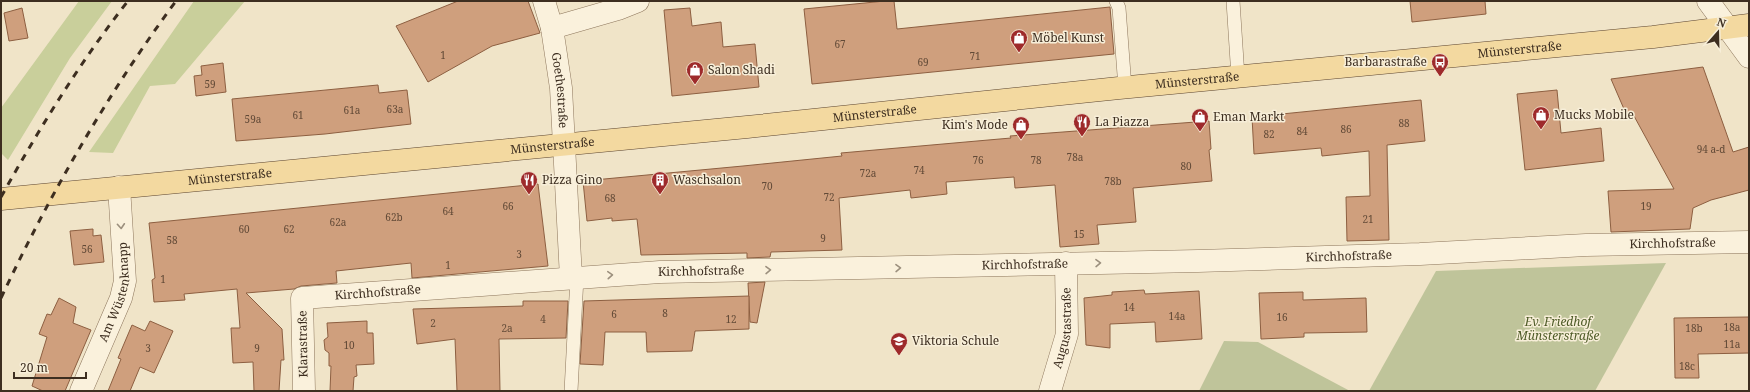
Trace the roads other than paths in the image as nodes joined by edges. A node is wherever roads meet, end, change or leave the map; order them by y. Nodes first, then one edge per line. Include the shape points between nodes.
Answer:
1 (544, 1) edge
2 (638, 1) edge
3 (1116, 1) edge
4 (1233, 1) edge
5 (1708, 1) edge
6 (1749, 25) edge
7 (1727, 27) junction
8 (552, 28) junction
9 (1749, 57) edge
10 (1238, 77) junction
11 (1125, 88) junction
12 (564, 145) junction
13 (118, 187) junction
14 (1, 199) edge
15 (1749, 242) edge
16 (1066, 264) junction
17 (574, 278) junction
18 (302, 298) joint
19 (81, 391) edge
20 (304, 391) edge
21 (571, 391) edge
22 (1050, 391) edge

1 - 8 street, Goethestraße
2 - 8 street
3 - 11 lane via 1119,8
4 - 10 lane
5 - 7 street
6 - 7 main road, Münsterstraße
7 - 9 street
7 - 10 main road, Münsterstraße via 1653,37
8 - 12 street, Goethestraße via 561,88
10 - 11 main road, Münsterstraße
11 - 12 main road, Münsterstraße
12 - 13 main road, Münsterstraße
12 - 17 street, Goethestraße
13 - 14 main road, Münsterstraße
13 -> 19 street, Am Wüstenknapp via 125,281 121,298
16 -> 15 street, Kirchhofstraße via 1359,256 1586,245
17 -> 16 street, Kirchhofstraße via 660,272
16 - 22 street, Augustastraße via 1067,334
17 - 18 street, Kirchhofstraße
17 - 21 lane
18 - 20 street, Klarastraße

